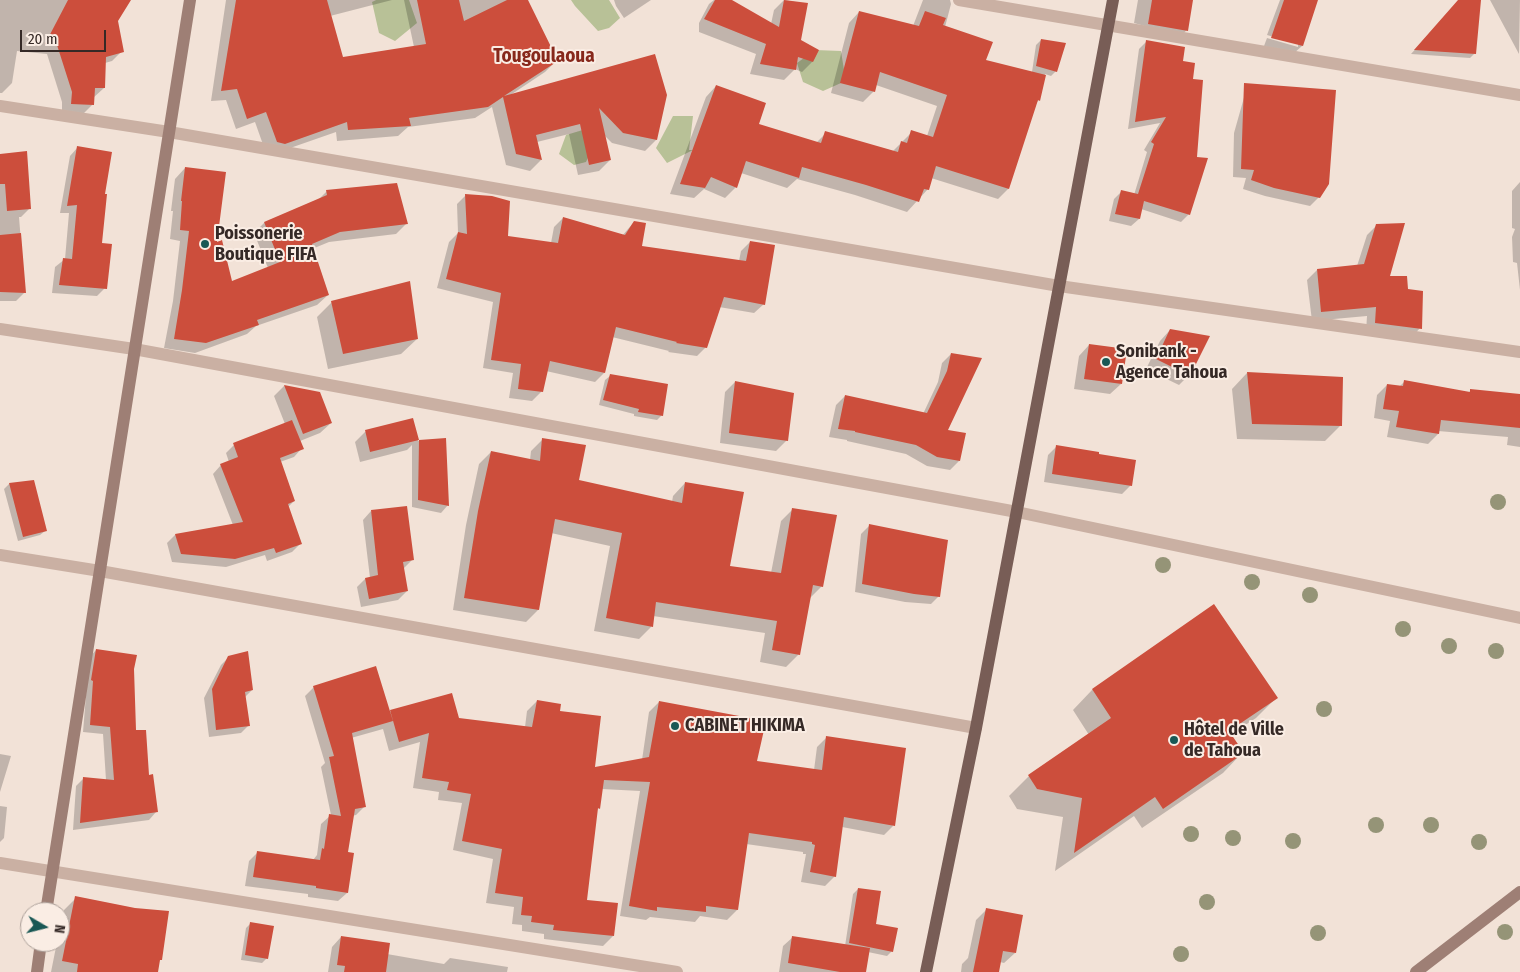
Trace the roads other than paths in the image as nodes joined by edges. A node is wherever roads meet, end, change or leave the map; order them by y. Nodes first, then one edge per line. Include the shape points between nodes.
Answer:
1 (190, 0) edge
2 (959, 0) edge
3 (1113, 0) edge
4 (1109, 25) junction
5 (1520, 95) edge
6 (0, 106) edge
7 (169, 132) junction
8 (1059, 286) junction
9 (0, 329) edge
10 (134, 349) junction
11 (1520, 352) edge
12 (1017, 512) junction
13 (0, 555) edge
14 (100, 570) junction
15 (1520, 618) edge
16 (976, 728) junction
17 (0, 863) edge
18 (52, 872) junction
19 (1520, 892) edge
20 (48, 902) edge
21 (40, 952) edge
22 (37, 972) edge
23 (677, 972) edge
24 (926, 972) edge
25 (1416, 972) edge

1 - 7 street
2 - 4 street
3 - 4 main road
4 - 5 street
4 - 8 main road
6 - 7 street
7 - 8 street
7 - 10 street
8 - 11 street
8 - 12 main road
9 - 10 street
10 - 12 street
10 - 14 street
12 - 15 street
12 - 16 main road
13 - 14 street
14 - 16 street
14 - 18 street
16 - 24 main road
17 - 18 street
18 - 20 street
18 - 23 street
19 - 25 street
21 - 22 street

